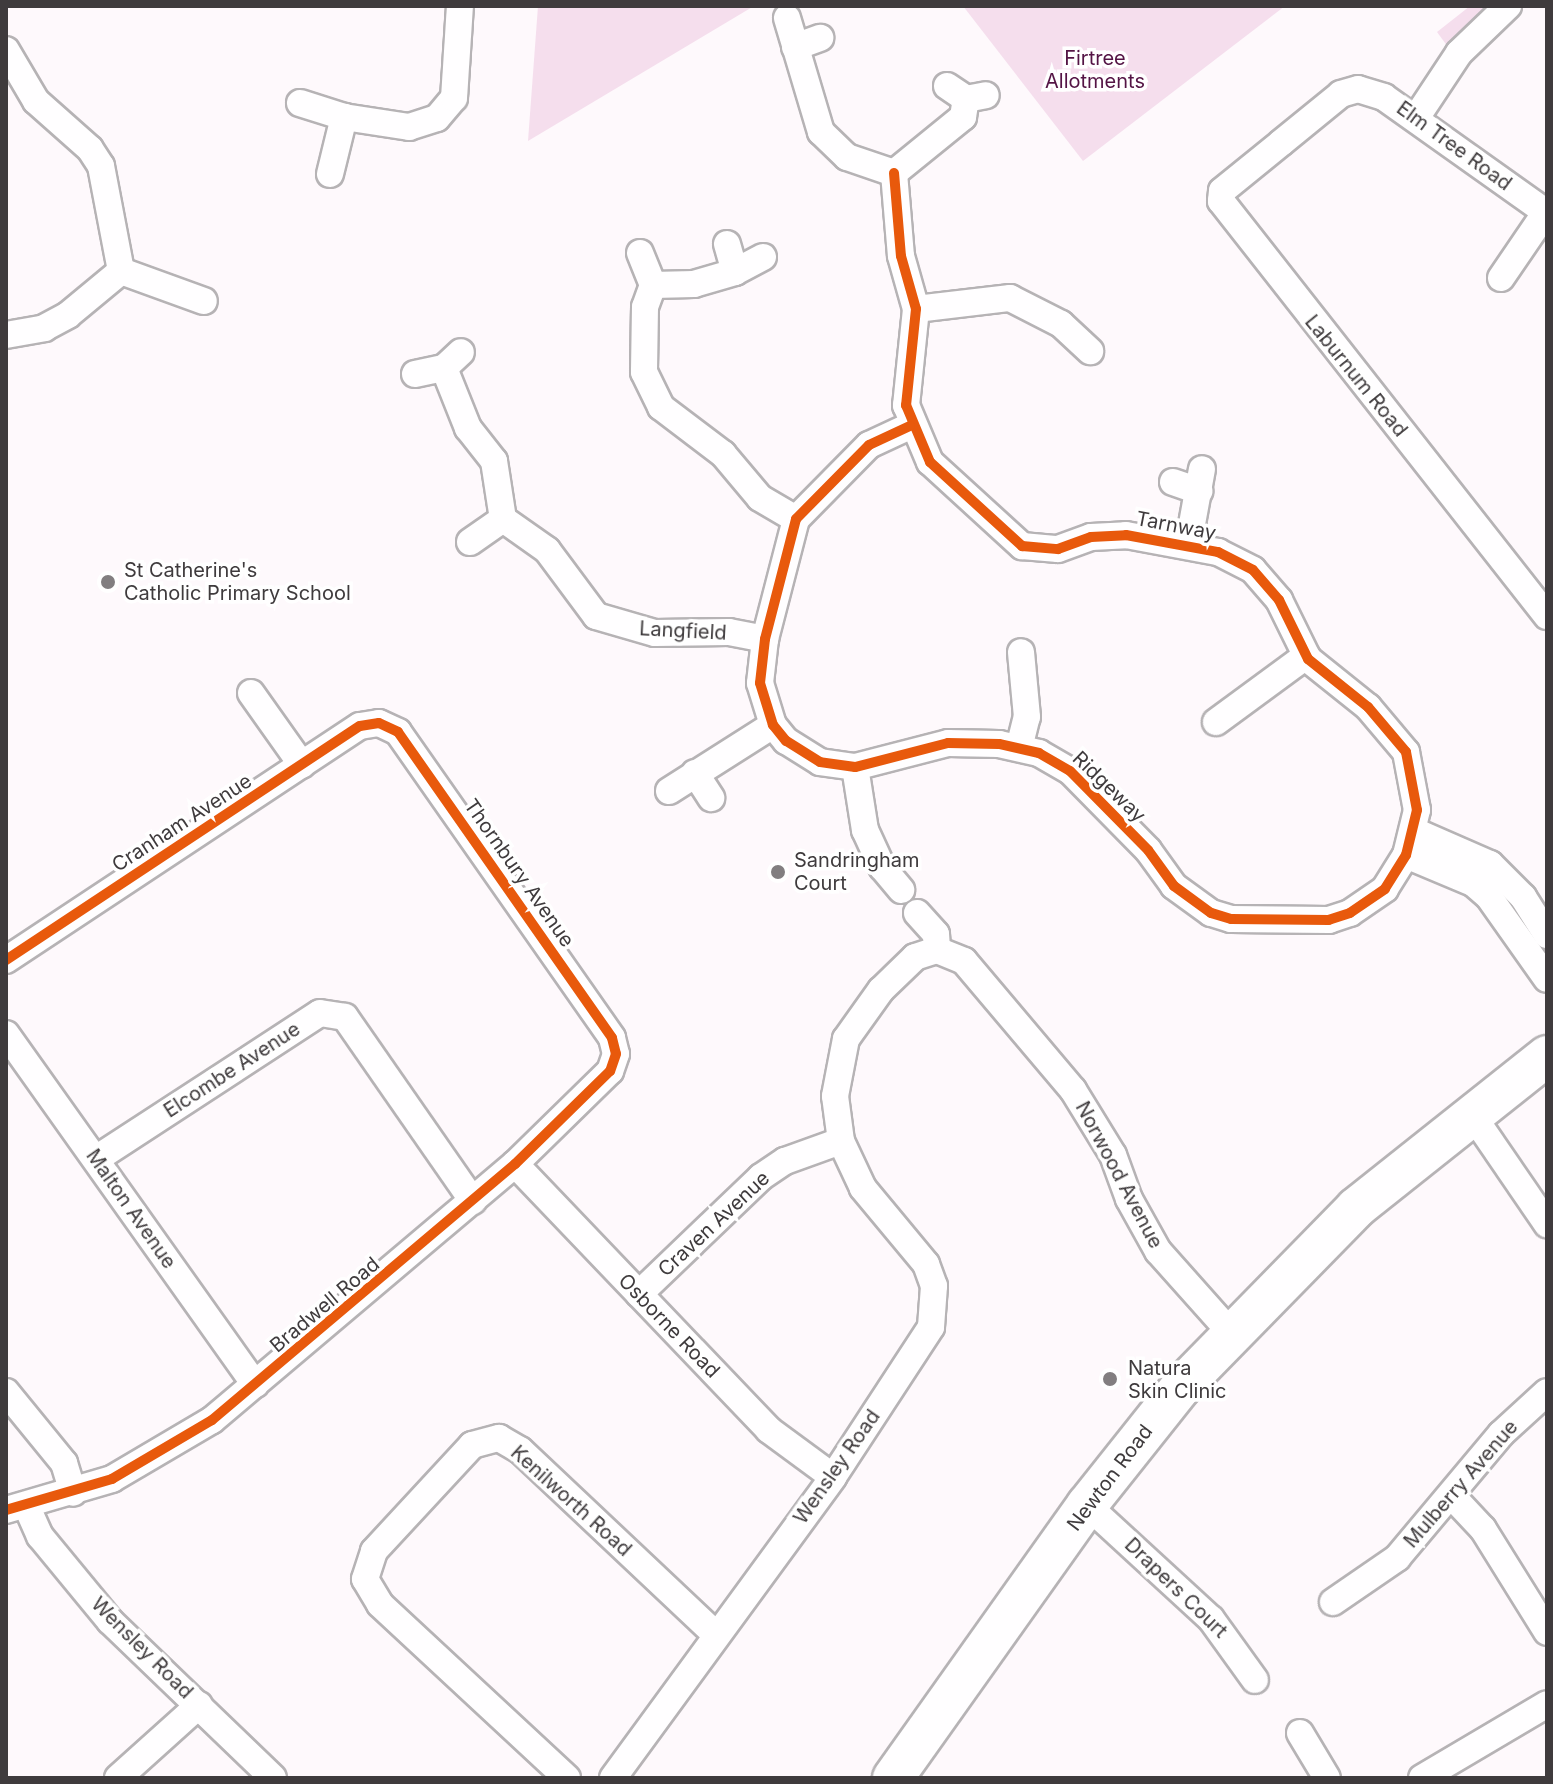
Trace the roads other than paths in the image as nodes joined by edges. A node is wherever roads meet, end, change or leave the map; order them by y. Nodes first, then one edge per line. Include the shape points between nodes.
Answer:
1 (460, 6) edge
2 (1507, 7) edge
3 (787, 18) dead end
4 (6, 50) edge
5 (966, 93) dead end
6 (300, 103) dead end
7 (344, 117) junction
8 (1416, 118) junction
9 (1281, 143) joint
10 (894, 173) junction
11 (330, 174) dead end
12 (1546, 212) edge
13 (727, 244) dead end
14 (640, 253) dead end
15 (763, 257) dead end
16 (121, 271) junction
17 (735, 272) junction
18 (1501, 278) dead end
19 (653, 285) junction
20 (188, 300) dead end
21 (916, 309) junction
22 (6, 335) edge
23 (1090, 351) dead end
24 (415, 374) dead end
25 (910, 426) junction
26 (1173, 482) dead end
27 (503, 519) junction
28 (796, 519) junction
29 (470, 542) dead end
30 (1188, 546) junction
31 (1547, 616) edge
32 (765, 639) junction
33 (1021, 652) dead end
34 (1306, 656) junction
35 (251, 693) dead end
36 (1216, 722) dead end
37 (379, 723) joint
38 (773, 725) junction
39 (1019, 748) junction
40 (302, 765) junction
41 (855, 767) junction
42 (695, 773) junction
43 (669, 791) dead end
44 (711, 798) dead end
45 (1410, 843) junction
46 (901, 890) dead end
47 (917, 913) dead end
48 (1547, 935) edge
49 (937, 950) junction
50 (6, 960) edge
51 (1547, 979) edge
52 (6, 1034) edge
53 (616, 1054) joint
54 (1547, 1056) edge
55 (1471, 1113) junction
56 (841, 1141) junction
57 (96, 1159) junction
58 (515, 1164) junction
59 (473, 1201) junction
60 (1547, 1224) edge
61 (639, 1294) junction
62 (1231, 1333) junction
63 (255, 1385) junction
64 (6, 1392) edge
65 (1547, 1392) edge
66 (833, 1477) junction
67 (73, 1493) junction
68 (1452, 1496) junction
69 (1087, 1505) junction
70 (17, 1508) edge
71 (1333, 1602) dead end
72 (1547, 1632) edge
73 (716, 1635) junction
74 (1255, 1680) dead end
75 (1547, 1704) edge
76 (199, 1705) junction
77 (1300, 1733) dead end
78 (118, 1778) edge
79 (273, 1778) edge
80 (567, 1778) edge
81 (613, 1778) edge
82 (893, 1778) edge
83 (1327, 1778) edge
84 (1422, 1778) edge

1 - 7 street via 454,98 437,118 409,127
2 - 8 street via 1459,53
3 - 10 street via 808,42 814,114 831,146
4 - 16 street via 43,110 77,136 101,166
5 - 10 street via 963,117
6 - 7 street
7 - 11 street
8 - 9 street, Elm Tree Road via 1384,97 1358,89 1341,94
8 - 12 street, Elm Tree Road
9 - 31 street, Laburnum Road via 1222,191 1224,210
10 - 21 street, Tarnway via 901,256
12 - 18 street, Elm Tree Road
13 - 17 street
14 - 19 street
15 - 17 street
16 - 20 street
16 - 22 street via 68,315 44,328
17 - 19 street via 694,284
19 - 28 street via 645,307 642,351 650,390 670,416 723,454 760,498
21 - 23 street via 1010,298 1069,316
21 - 25 street, Tarnway via 905,383
24 - 27 street via 452,360 468,428 494,461
25 - 28 street via 869,445
25 - 30 street, Tarnway via 930,462 1022,546 1058,549 1109,534
26 - 30 street, Tarnway via 1201,480
27 - 29 street
27 - 32 street, Langfield via 547,550 582,603 613,625 655,633 729,632
28 - 32 street
30 - 34 street, Tarnway via 1218,552 1253,570 1279,600
32 - 38 street via 760,683
33 - 39 street via 1012,681 1027,717
34 - 36 street via 1234,699
34 - 45 street, Tarnway via 1368,707 1406,752 1416,791
35 - 40 street
37 - 40 street, Cranham Avenue via 360,726
37 - 53 street, Thornbury Avenue via 398,732 612,1038
38 - 41 street via 802,753
38 - 42 street
39 - 41 street, Ridgeway via 934,745
39 - 45 street, Ridgeway via 1070,771 1148,850 1174,886 1211,913 1231,919 1272,923 1350,913 1385,889
40 - 50 street, Cranham Avenue
41 - 46 street via 865,830 882,867
42 - 43 street
42 - 44 street
45 - 48 street via 1490,864 1523,897
45 - 51 street via 1489,897
47 - 49 street via 936,934
49 - 56 street via 915,957 881,990 846,1039 835,1096
49 - 62 street, Norwood Avenue via 964,961 1073,1090 1113,1155 1129,1199 1158,1251
52 - 57 street, Malton Avenue
53 - 58 street, Bradwell Road via 610,1071
54 - 55 main road, Newton Road
55 - 60 street
55 - 62 main road, Newton Road via 1356,1208
56 - 61 street, Craven Avenue via 785,1161 761,1177
56 - 66 street, Wensley Road via 863,1188 926,1264 935,1308 931,1327
57 - 59 street, Elcombe Avenue via 320,1013 345,1017
57 - 63 street, Malton Avenue
58 - 59 street, Bradwell Road
58 - 61 street, Osborne Road
59 - 63 street, Bradwell Road
61 - 66 street, Osborne Road via 769,1430
62 - 69 main road, Newton Road
63 - 67 street, Bradwell Road via 156,1454
64 - 67 street via 64,1463
65 - 68 street, Mulberry Avenue via 1501,1434
66 - 73 street, Wensley Road
67 - 70 street, Bradwell Road
68 - 71 street, Mulberry Avenue via 1397,1558
68 - 72 street via 1483,1529
69 - 74 street, Drapers Court via 1211,1619
69 - 82 main road, Newton Road
70 - 76 street, Wensley Road via 110,1621
73 - 80 street, Kenilworth Road via 520,1450 499,1438 472,1445 374,1551 365,1579 380,1604
73 - 81 street, Wensley Road
75 - 84 street
76 - 78 street
76 - 79 street, Wensley Road
77 - 83 street

